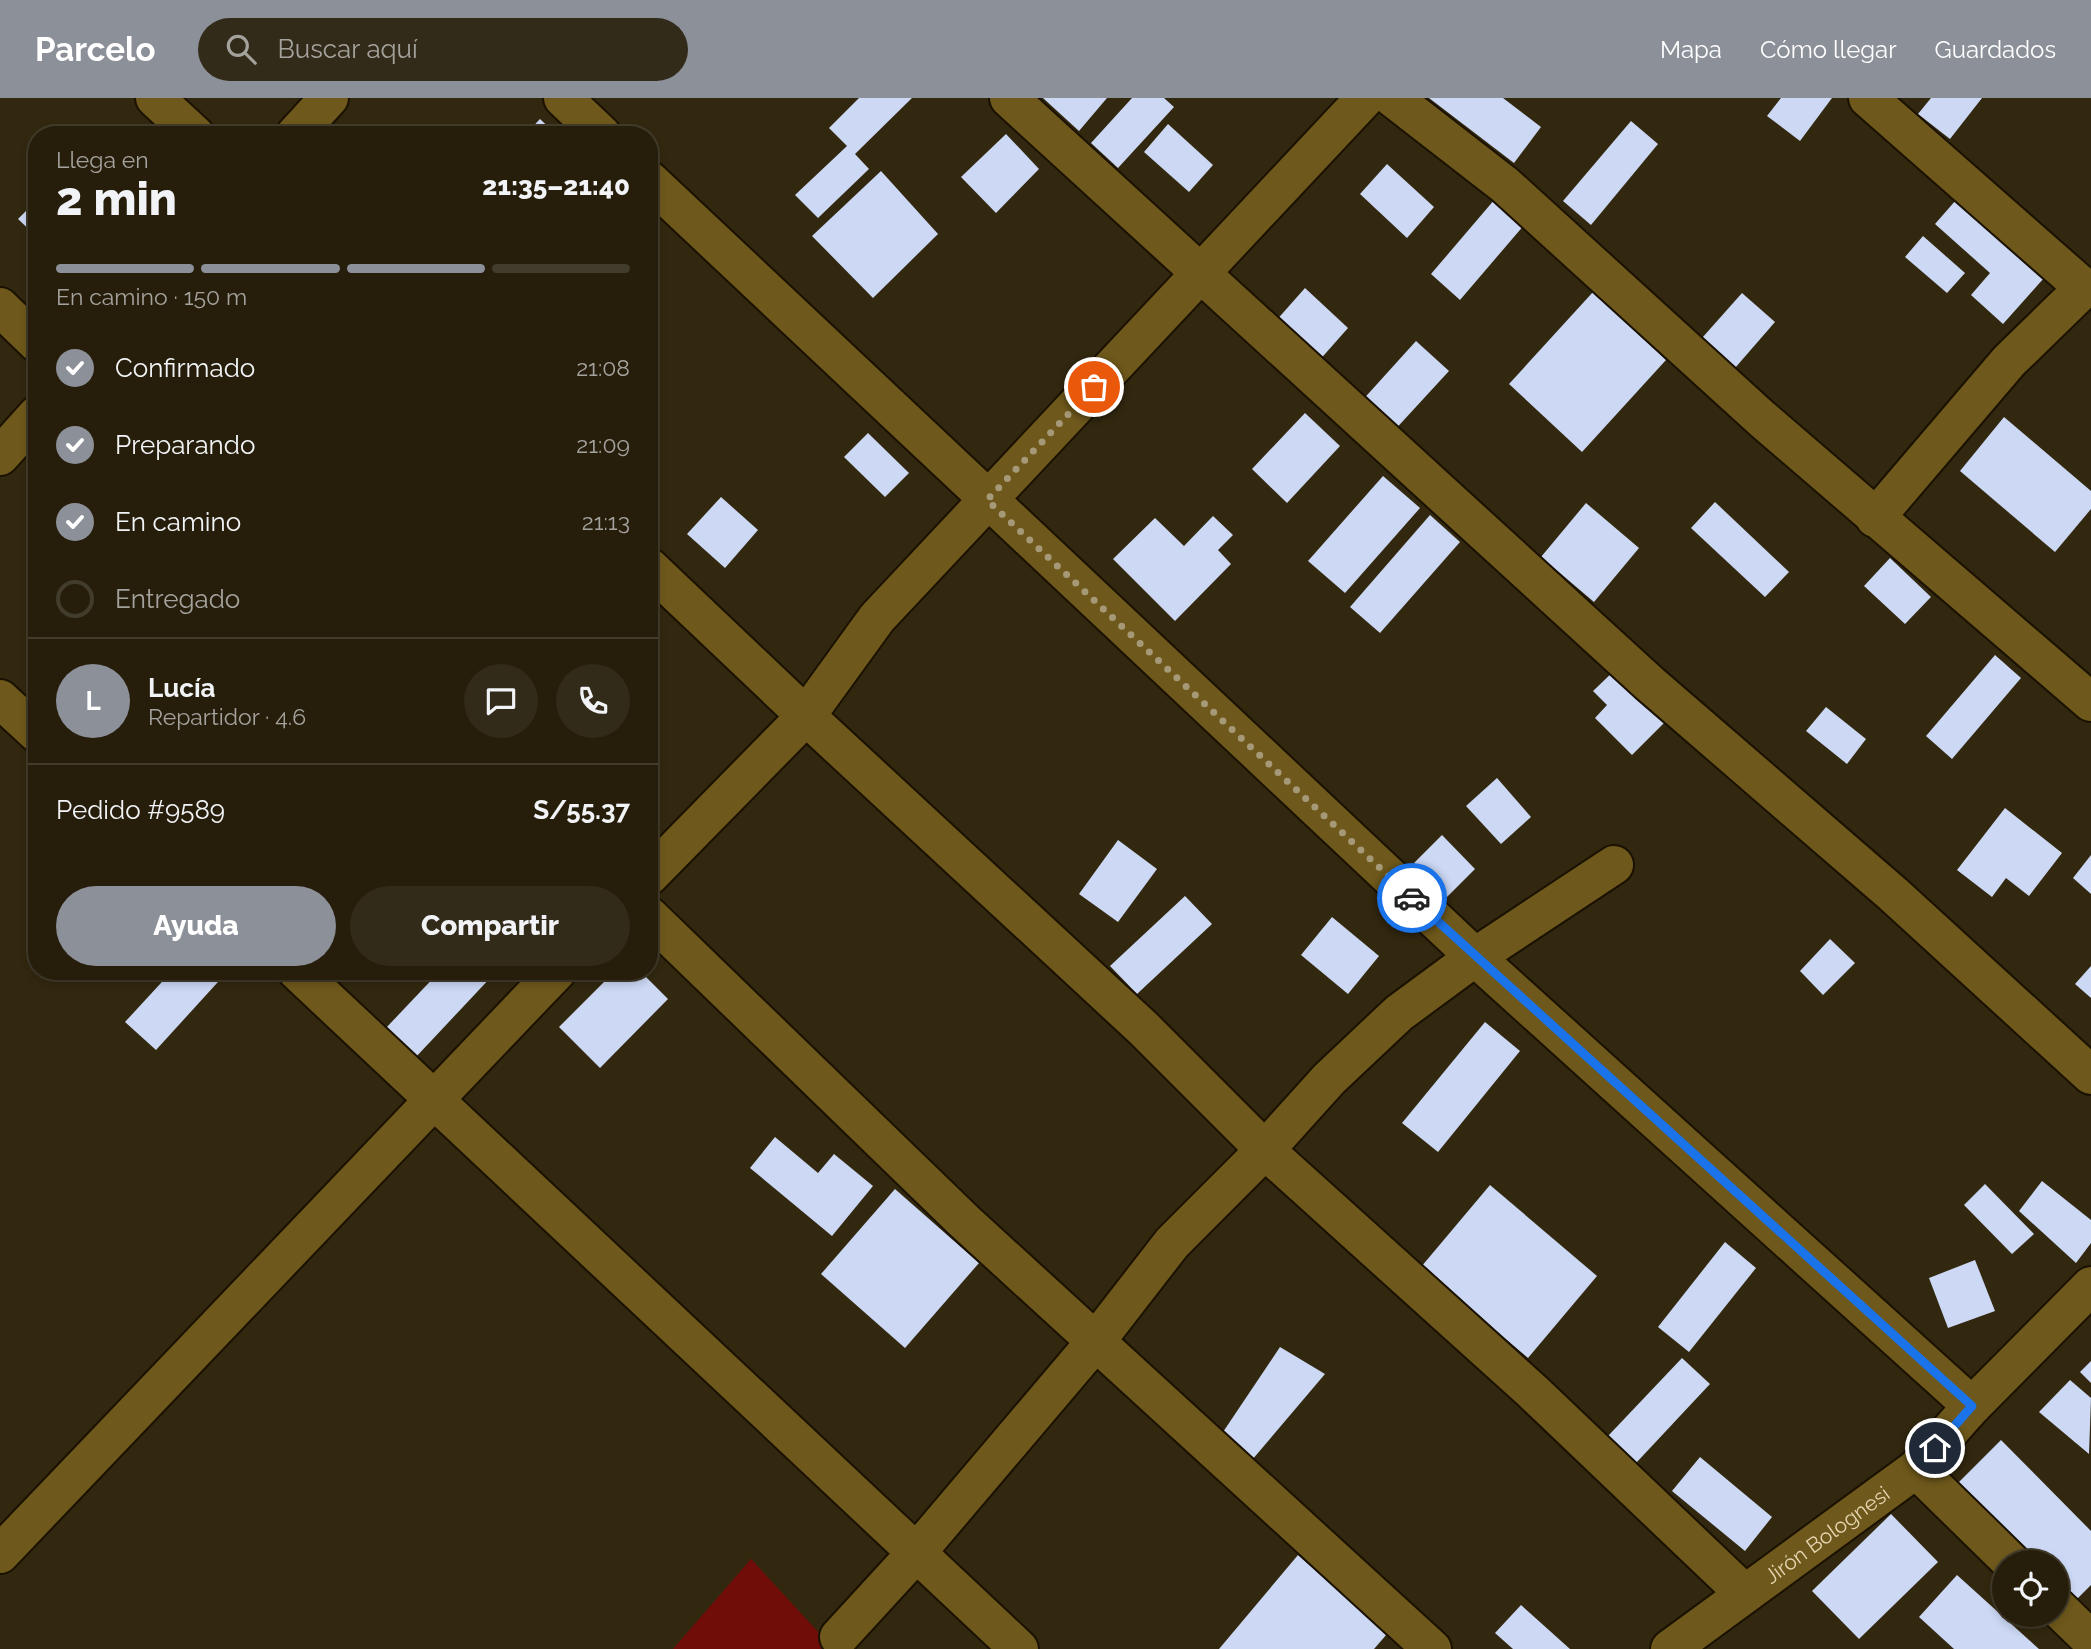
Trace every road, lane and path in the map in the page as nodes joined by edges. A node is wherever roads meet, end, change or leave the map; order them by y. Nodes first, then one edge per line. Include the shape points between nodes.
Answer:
1 (155, 98) edge
2 (329, 98) edge
3 (563, 98) edge
4 (1009, 98) edge
5 (1365, 98) edge
6 (1393, 98) edge
7 (1868, 98) edge
8 (185, 126) edge
9 (303, 126) edge
10 (593, 126) edge
11 (658, 189) edge
12 (1200, 273) junction
13 (0, 307) edge
14 (28, 334) edge
15 (28, 425) edge
16 (0, 456) edge
17 (987, 500) junction
18 (1875, 517) junction
19 (658, 576) edge
20 (0, 699) edge
21 (2091, 702) edge
22 (806, 716) junction
23 (28, 725) edge
24 (1614, 865) dead end
25 (658, 867) edge
26 (658, 925) edge
27 (1475, 957) junction
28 (307, 980) edge
29 (548, 980) edge
30 (2091, 1075) edge
31 (436, 1098) junction
32 (1265, 1150) junction
33 (2091, 1286) edge
34 (1096, 1341) junction
35 (1972, 1406) junction
36 (1916, 1469) junction
37 (1999, 1550) edge
38 (917, 1552) junction
39 (0, 1554) edge
40 (1745, 1594) junction
41 (2069, 1619) edge
42 (839, 1637) dead end
43 (2091, 1640) edge
44 (1019, 1649) edge
45 (1432, 1649) edge
46 (1670, 1649) edge

1 - 8 street
2 - 9 street
3 - 10 street
4 - 12 street
5 - 12 street
6 - 18 street via 1504,185
7 - 18 street via 2084,288 2009,361
11 - 17 street
12 - 17 street
12 - 30 street via 1639,674 1893,894
13 - 14 street
15 - 16 street
17 - 22 street via 877,618
17 - 27 street
18 - 21 street
19 - 22 street
20 - 23 street
22 - 25 street
22 - 32 street via 1144,1029
24 - 27 street
26 - 34 street via 964,1221
27 - 32 street via 1399,1013 1329,1079
27 - 35 street
28 - 31 street
29 - 31 street
31 - 38 street
31 - 39 street
32 - 34 street via 1172,1243
32 - 40 street via 1532,1391
33 - 35 street, Jirón Bolognesi
34 - 38 street
34 - 45 street
35 - 36 street, Jirón Bolognesi
36 - 37 street
36 - 40 street, Jirón Bolognesi
38 - 42 street
38 - 44 street
40 - 46 street, Jirón Bolognesi
41 - 43 street

